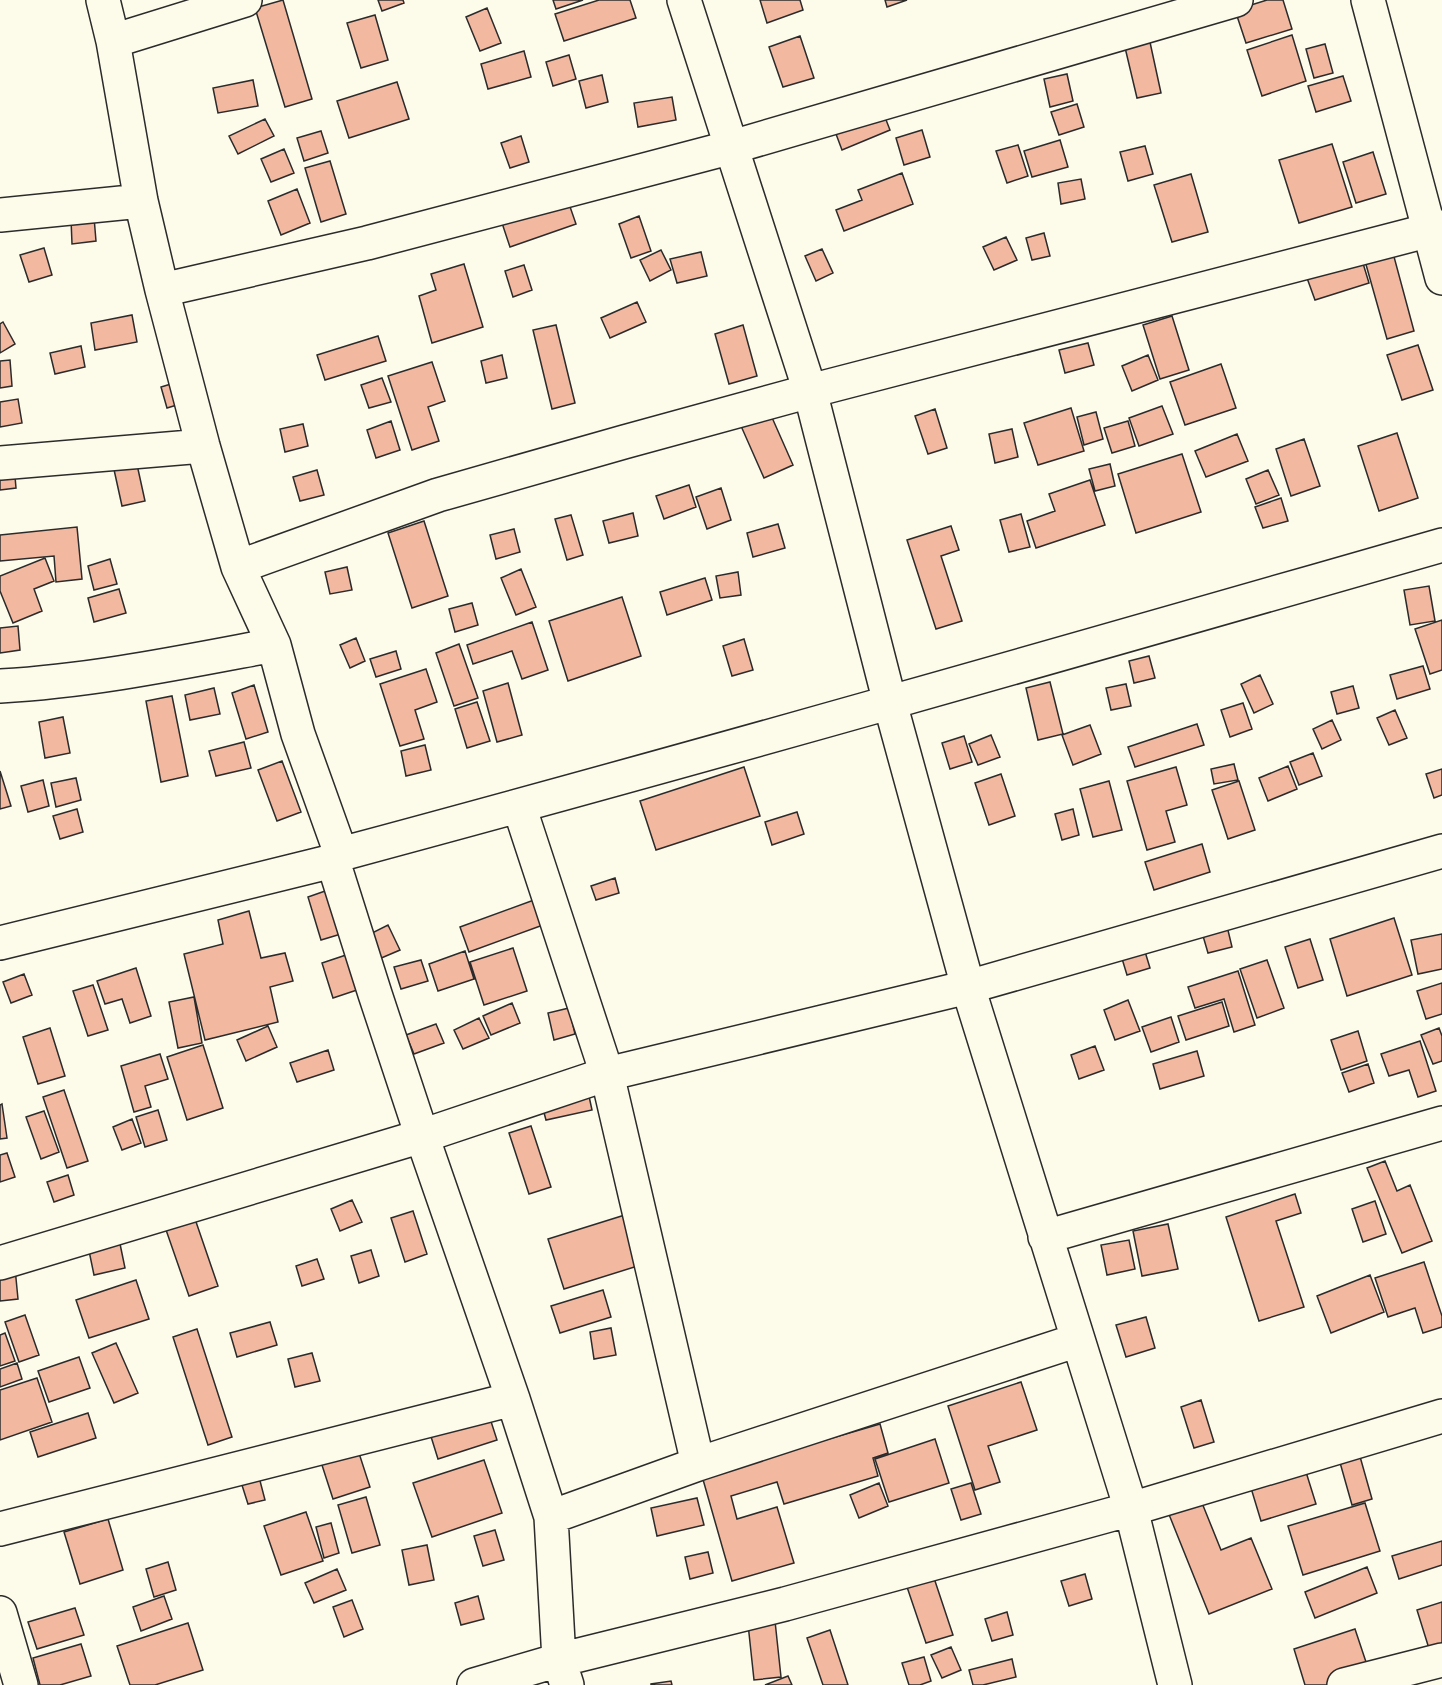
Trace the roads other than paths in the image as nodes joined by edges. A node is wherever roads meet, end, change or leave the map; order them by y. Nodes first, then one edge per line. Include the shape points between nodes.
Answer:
1 (103, 0) edge
2 (245, 0) edge
3 (684, 0) edge
4 (1236, 0) edge
5 (1368, 0) edge
6 (113, 41) junction
7 (732, 147) junction
8 (141, 201) junction
9 (0, 215) edge
10 (1436, 228) edge
11 (1442, 278) edge
12 (162, 290) junction
13 (810, 391) junction
14 (203, 446) junction
15 (0, 463) edge
16 (1442, 545) edge
17 (238, 567) junction
18 (274, 645) junction
19 (0, 686) edge
20 (890, 703) junction
21 (519, 806) junction
22 (1442, 850) edge
23 (337, 857) junction
24 (0, 943) edge
25 (968, 987) junction
26 (607, 1074) junction
27 (1442, 1123) edge
28 (422, 1136) junction
29 (1045, 1237) junction
30 (0, 1263) edge
31 (1078, 1340) junction
32 (513, 1399) junction
33 (1442, 1416) edge
34 (698, 1464) junction
35 (1131, 1509) junction
36 (551, 1517) junction
37 (0, 1529) edge
38 (0, 1613) edge
39 (1442, 1660) edge
40 (563, 1673) edge
41 (21, 1685) edge
42 (474, 1685) edge
43 (1175, 1685) edge
44 (1344, 1685) edge

1 - 6 street
2 - 6 street
3 - 7 street
4 - 7 street
5 - 10 street
6 - 8 street
7 - 12 street via 366,243
7 - 13 street
8 - 9 street
8 - 12 street
10 - 11 street
10 - 13 street
12 - 14 street
13 - 17 street via 438,495
13 - 20 street
14 - 15 street
14 - 17 street
16 - 20 street
17 - 18 street
18 - 19 street via 134,672
18 - 23 street
20 - 21 street
20 - 25 street
21 - 23 street
21 - 26 street
22 - 25 street
23 - 24 street
23 - 28 street via 375,994
25 - 26 street
25 - 29 street
26 - 28 street
26 - 34 street
27 - 29 street
28 - 30 street
28 - 32 street
29 - 31 street
31 - 34 street
31 - 35 street
32 - 36 street
32 - 37 street
33 - 35 street
34 - 36 street
35 - 40 street via 785,1604
35 - 43 street
36 - 40 street
38 - 41 street
39 - 44 street
40 - 42 street

